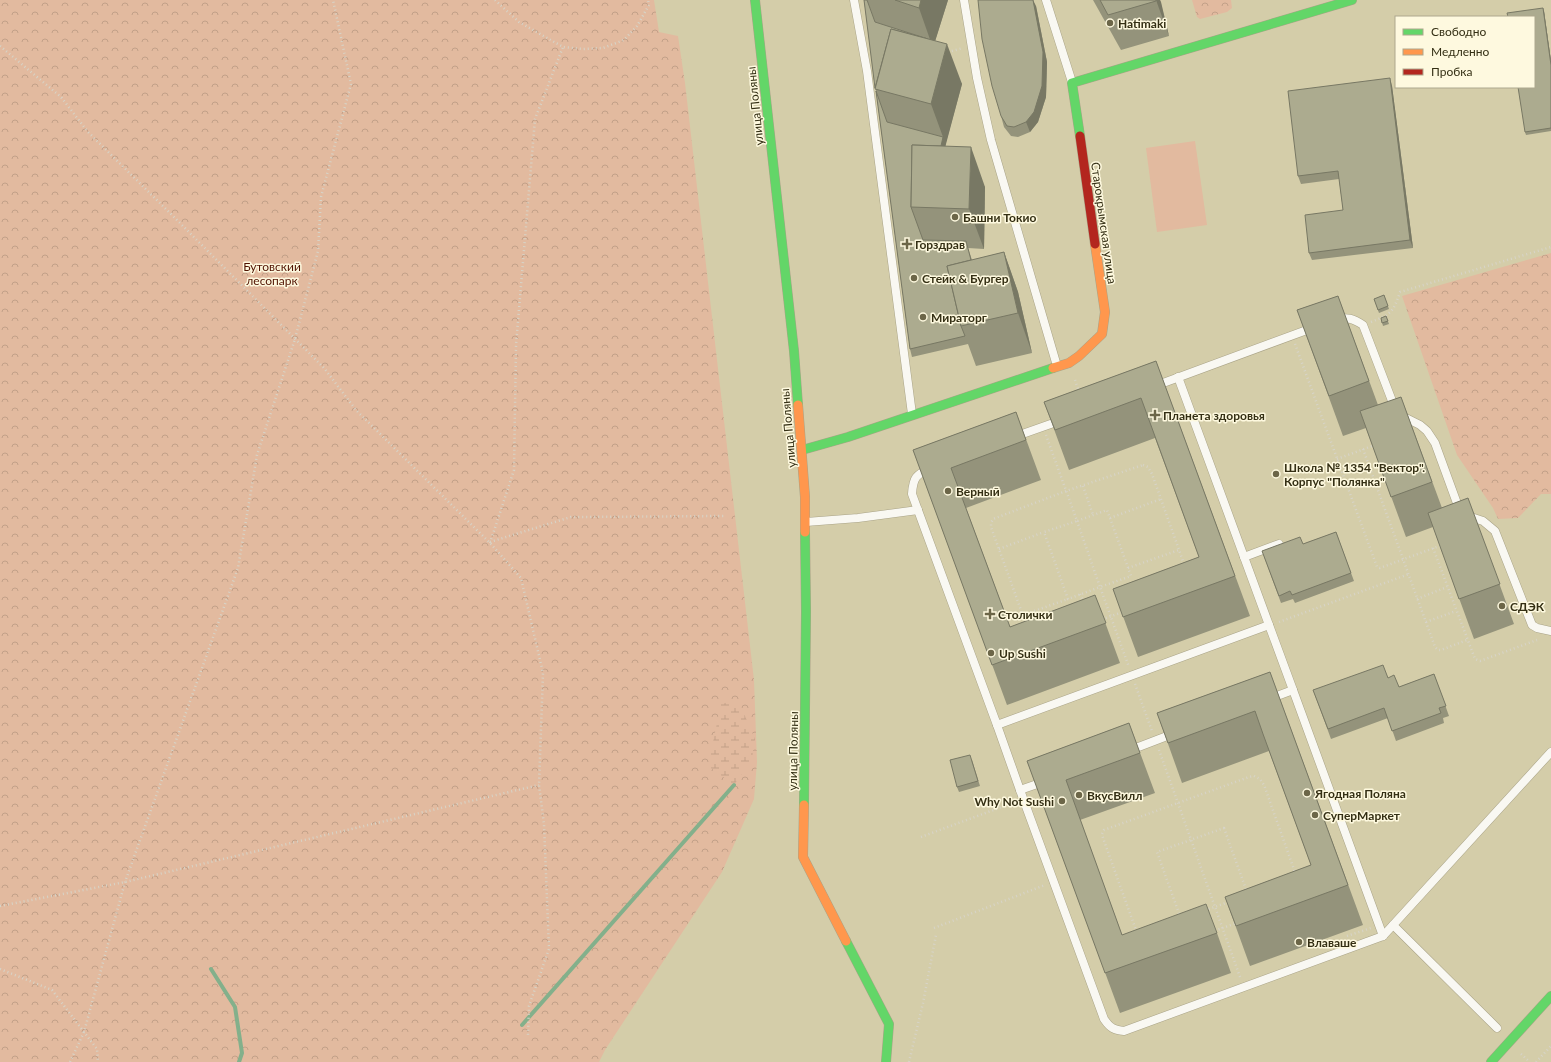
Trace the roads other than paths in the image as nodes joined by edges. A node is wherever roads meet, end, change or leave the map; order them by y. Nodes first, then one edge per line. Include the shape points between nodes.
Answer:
1 (755, 0) edge
2 (854, 0) edge
3 (964, 0) edge
4 (1046, 0) edge
5 (1352, 0) edge
6 (1072, 82) junction
7 (1057, 367) junction
8 (1178, 378) junction
9 (1150, 388) edge
10 (913, 415) junction
11 (1068, 418) edge
12 (1007, 440) edge
13 (802, 450) junction
14 (939, 466) edge
15 (918, 510) junction
16 (806, 522) junction
17 (1279, 544) edge
18 (1244, 557) junction
19 (1269, 625) junction
20 (1551, 631) edge
21 (1293, 690) junction
22 (1259, 703) edge
23 (996, 725) junction
24 (1182, 731) edge
25 (1551, 752) edge
26 (1118, 754) edge
27 (1056, 777) edge
28 (1020, 790) junction
29 (1393, 925) junction
30 (1383, 936) junction
31 (1551, 996) edge
32 (1497, 1028) dead end
33 (886, 1062) edge
34 (1491, 1062) edge

1 - 13 main road, улица Поляны via 794,351
2 - 10 lane via 867,71
3 - 7 lane via 977,78 991,140
4 - 6 lane
5 - 6 main road
6 - 7 main road, Старокрымская улица via 1105,312 1102,334 1079,356
7 - 10 main road, Старокрымская улица
8 - 9 lane
8 - 18 lane
8 - 20 lane via 1342,318 1350,318 1363,325 1394,406 1406,418 1427,431 1435,443 1458,506 1468,516 1483,521 1495,531 1532,625
10 - 13 main road, Старокрымская улица
11 - 12 lane
13 - 16 main road, улица Поляны
14 - 15 lane via 920,473 915,478 912,494
15 - 16 lane
15 - 23 lane
16 - 33 main road, улица Поляны via 804,857 889,1024
17 - 18 lane
18 - 19 lane
19 - 21 lane
19 - 23 lane
21 - 22 lane
21 - 30 lane
23 - 28 lane
24 - 26 lane
25 - 29 lane
27 - 28 lane
28 - 30 lane via 1104,1019 1114,1030 1124,1030
29 - 30 lane
29 - 32 lane
31 - 34 main road

